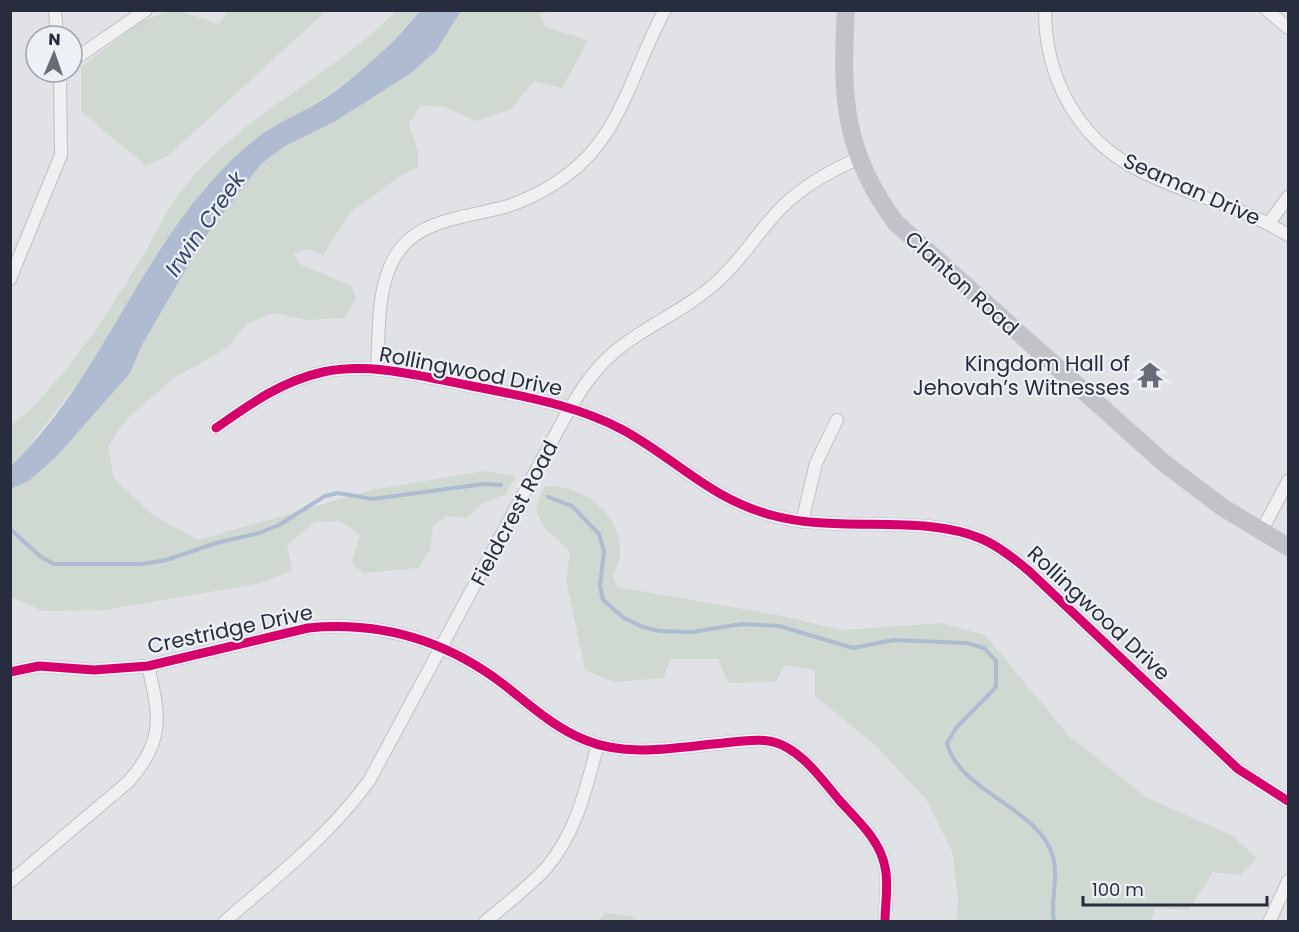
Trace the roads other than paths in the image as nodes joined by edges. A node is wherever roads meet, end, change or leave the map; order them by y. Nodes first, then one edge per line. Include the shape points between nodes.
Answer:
1 (146, 10) edge
2 (665, 10) edge
3 (846, 10) edge
4 (1045, 10) edge
5 (1267, 10) edge
6 (1288, 27) edge
7 (84, 53) edge
8 (60, 84) edge
9 (859, 158) junction
10 (1288, 197) edge
11 (1269, 223) junction
12 (1288, 235) edge
13 (10, 279) edge
14 (377, 369) junction
15 (570, 408) junction
16 (837, 420) dead end
17 (216, 428) dead end
18 (1288, 481) edge
19 (802, 522) junction
20 (1262, 532) junction
21 (1288, 547) edge
22 (443, 646) junction
23 (148, 666) junction
24 (10, 672) edge
25 (598, 744) junction
26 (1288, 801) edge
27 (1288, 881) edge
28 (10, 882) edge
29 (224, 921) edge
30 (485, 921) edge
31 (885, 921) edge
32 (1269, 921) edge

1 - 7 street
2 - 14 street via 613,122 581,164 533,196 440,221 401,248 384,286
3 - 9 main road, Clanton Road via 843,89
4 - 11 street, Seaman Drive via 1053,70 1067,103 1095,138 1132,166
5 - 6 street
8 - 13 street via 61,155
9 - 15 street, Fieldcrest Road via 801,190 720,279 688,305 610,355
9 - 20 main road, Clanton Road via 881,202 918,245 1171,469
10 - 11 street
11 - 12 street, Seaman Drive
14 - 15 street, Rollingwood Drive
14 - 17 street, Rollingwood Drive via 335,370 296,380 259,398
15 - 19 street, Rollingwood Drive via 623,431 727,499
15 - 22 street, Fieldcrest Road
16 - 19 street via 816,463
18 - 20 street
19 - 26 street, Rollingwood Drive via 947,529 1003,550 1238,769
20 - 21 main road, Clanton Road
22 - 23 street, Crestridge Drive via 378,629 327,626
22 - 25 street, Crestridge Drive via 478,665 554,724
22 - 29 street, Fieldcrest Road via 387,751 346,813 311,848
23 - 24 street, Crestridge Drive via 94,670 39,666
23 - 28 street via 158,708 157,727 149,754 139,770
25 - 30 street via 581,807 566,840 545,869
25 - 31 street, Crestridge Drive via 643,750 760,740 784,746 801,758 879,848 886,869
27 - 32 street

